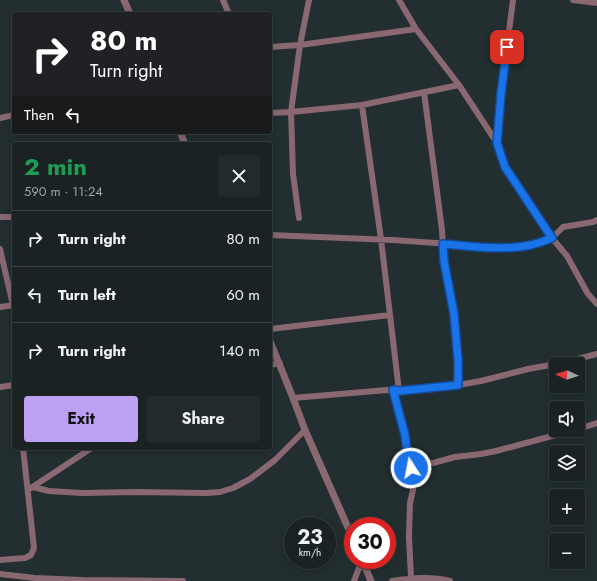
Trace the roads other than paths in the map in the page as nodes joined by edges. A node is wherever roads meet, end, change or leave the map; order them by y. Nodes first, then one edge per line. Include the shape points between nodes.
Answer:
1 (124, 0) edge
2 (223, 0) edge
3 (309, 0) edge
4 (399, 0) edge
5 (513, 0) edge
6 (573, 0) edge
7 (596, 2) edge
8 (129, 12) edge
9 (228, 12) edge
10 (416, 29) junction
11 (300, 45) junction
12 (272, 48) edge
13 (459, 85) junction
14 (424, 92) junction
15 (362, 105) junction
16 (291, 112) junction
17 (272, 113) edge
18 (12, 115) edge
19 (0, 118) edge
20 (497, 143) junction
21 (0, 217) edge
22 (12, 217) edge
23 (299, 218) dead end
24 (597, 220) edge
25 (272, 235) edge
26 (552, 238) junction
27 (381, 239) junction
28 (443, 244) junction
29 (0, 249) edge
30 (12, 301) edge
31 (597, 304) edge
32 (12, 305) edge
33 (0, 307) edge
34 (390, 315) junction
35 (272, 329) edge
36 (272, 345) edge
37 (597, 354) edge
38 (585, 357) edge
39 (280, 363) junction
40 (272, 365) edge
41 (549, 366) edge
42 (12, 385) edge
43 (458, 385) junction
44 (0, 387) edge
45 (396, 391) junction
46 (293, 398) junction
47 (597, 423) edge
48 (585, 427) edge
49 (305, 430) junction
50 (549, 437) edge
51 (22, 450) edge
52 (89, 450) edge
53 (410, 457) junction
54 (33, 487) junction
55 (27, 491) junction
56 (344, 519) edge
57 (0, 560) edge
58 (359, 569) edge
59 (366, 569) edge
60 (0, 574) edge
61 (8, 578) edge
62 (411, 578) junction
63 (72, 580) edge
64 (183, 581) edge
65 (354, 581) edge
66 (371, 581) edge
67 (392, 581) edge
68 (450, 581) edge

1 - 8 street
2 - 9 street
3 - 11 street
4 - 10 street
5 - 20 street
6 - 7 street
10 - 11 street
10 - 13 street
11 - 12 street
11 - 16 street
13 - 14 street
13 - 20 street
14 - 15 street
14 - 28 street
15 - 16 street
15 - 27 street
16 - 17 street
16 - 23 street via 293,174
18 - 19 street
20 - 26 street via 505,167
21 - 22 street
24 - 26 street via 564,227
25 - 27 street
26 - 28 street via 514,247
26 - 31 street via 567,256 588,294
27 - 28 street
27 - 34 street
28 - 43 street via 454,311
29 - 30 street
32 - 33 street
34 - 35 street
34 - 45 street
36 - 39 street
37 - 38 street
39 - 40 street
39 - 46 street
41 - 43 street
42 - 44 street
43 - 45 street
45 - 46 street
45 - 53 street
46 - 49 street
47 - 48 street
49 - 54 street via 275,460 250,479 220,492 82,493 49,491
49 - 56 street
50 - 53 street via 496,451 433,463 416,462
51 - 55 street
52 - 54 street
53 - 62 street via 413,490 408,537
54 - 55 street
55 - 57 street via 34,548 31,555 25,558
58 - 65 street
59 - 66 street
60 - 61 street
61 - 63 street
62 - 67 street
62 - 68 street
63 - 64 street

